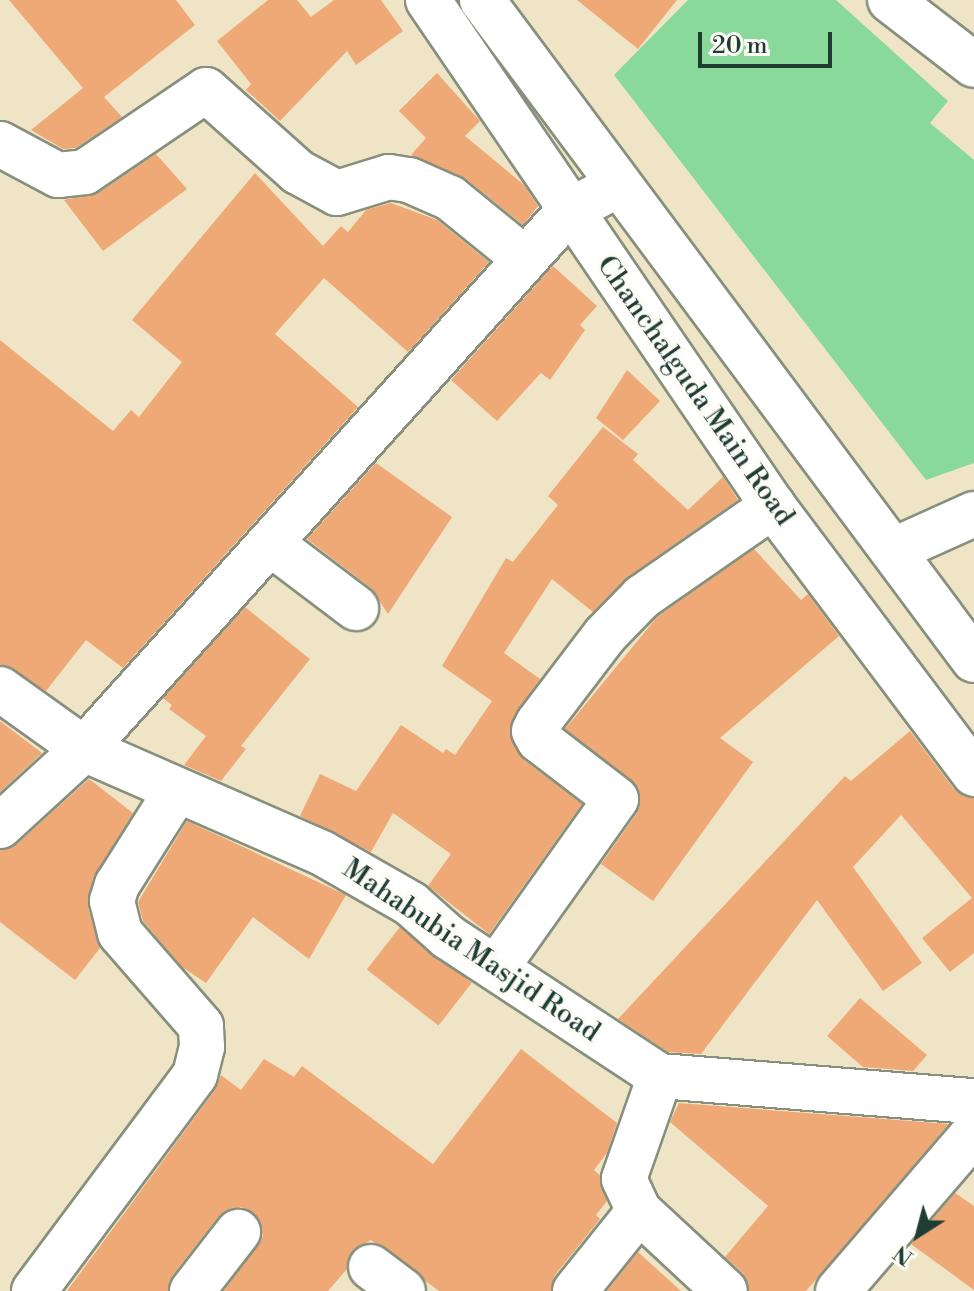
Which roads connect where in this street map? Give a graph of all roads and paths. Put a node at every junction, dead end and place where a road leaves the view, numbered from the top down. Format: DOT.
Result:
graph roads {
  1 [pos="428,0"];
  2 [pos="482,0"];
  3 [pos="890,0"];
  4 [pos="974,65"];
  5 [pos="0,144"];
  6 [pos="618,185"];
  7 [pos="569,211"];
  8 [pos="525,259"];
  9 [pos="773,506"];
  10 [pos="974,514"];
  11 [pos="270,543"];
  12 [pos="894,550"];
  13 [pos="356,608"];
  14 [pos="969,641"];
  15 [pos="0,689"];
  16 [pos="84,749"];
  17 [pos="974,774"];
  18 [pos="177,790"];
  19 [pos="0,826"];
  20 [pos="496,968"];
  21 [pos="660,1076"];
  22 [pos="974,1101"];
  23 [pos="974,1133"];
  24 [pos="639,1211"];
  25 [pos="238,1232"];
  26 [pos="34,1291"];
  27 [pos="192,1291"];
  28 [pos="575,1291"];
  29 [pos="725,1291"];
  30 [pos="838,1291"];
  1 -- 7 [label="street, Chanchalguda Main Road"];
  2 -- 6 [label="street, Chanchalguda Main Road"];
  3 -- 4 [label="street"];
  5 -- 8 [label="street"];
  6 -- 7 [label="street"];
  6 -- 12 [label="street, Chanchalguda Main Road"];
  7 -- 8 [label="street"];
  7 -- 9 [label="street, Chanchalguda Main Road"];
  8 -- 11 [label="street"];
  9 -- 17 [label="street, Chanchalguda Main Road"];
  9 -- 20 [label="street"];
  10 -- 12 [label="street"];
  11 -- 13 [label="street"];
  11 -- 16 [label="street"];
  12 -- 14 [label="street, Chanchalguda Main Road"];
  15 -- 16 [label="street, Mahabubia Masjid Road"];
  16 -- 18 [label="street, Mahabubia Masjid Road"];
  16 -- 19 [label="street"];
  18 -- 20 [label="street, Mahabubia Masjid Road"];
  18 -- 26 [label="street"];
  20 -- 21 [label="street, Mahabubia Masjid Road"];
  21 -- 22 [label="street, Mahabubia Masjid Road"];
  21 -- 24 [label="street"];
  23 -- 30 [label="street"];
  24 -- 28 [label="street"];
  24 -- 29 [label="street"];
  25 -- 27 [label="street"];
}
